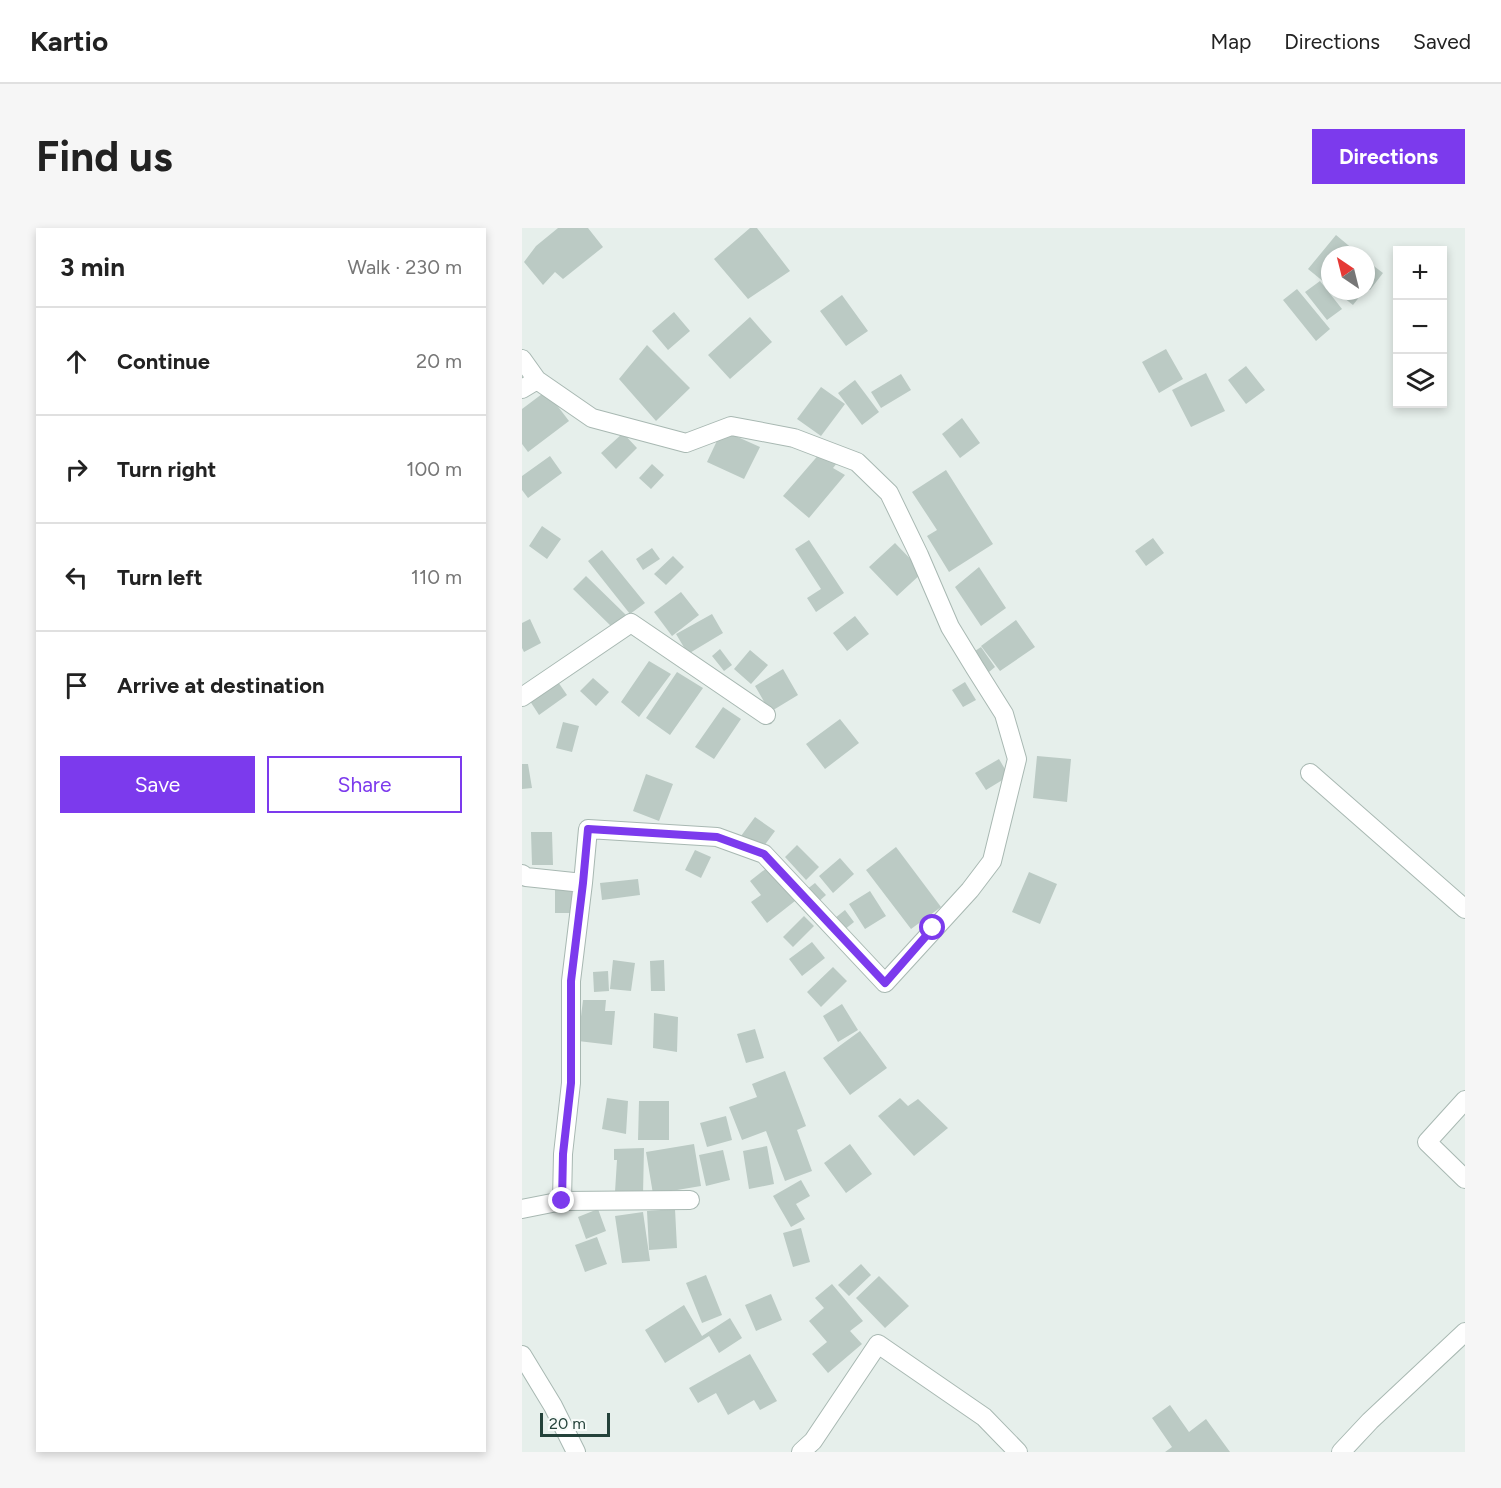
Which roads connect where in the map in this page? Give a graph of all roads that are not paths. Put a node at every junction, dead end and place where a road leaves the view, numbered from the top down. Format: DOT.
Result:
graph roads {
  1 [pos="522,359"];
  2 [pos="529,385"];
  3 [pos="522,697"];
  4 [pos="766,715"];
  5 [pos="1310,773"];
  6 [pos="522,874"];
  7 [pos="583,883"];
  8 [pos="1465,909"];
  9 [pos="1465,1100"];
  10 [pos="1465,1179"];
  11 [pos="690,1200"];
  12 [pos="562,1201"];
  13 [pos="522,1209"];
  14 [pos="1465,1332"];
  15 [pos="522,1356"];
  16 [pos="576,1452"];
  17 [pos="801,1452"];
  18 [pos="1018,1452"];
  19 [pos="1341,1452"];
  1 -- 2 [label="street"];
  2 -- 7 [label="street"];
  3 -- 4 [label="street"];
  5 -- 8 [label="street"];
  6 -- 7 [label="street"];
  7 -- 12 [label="street"];
  9 -- 10 [label="street"];
  11 -- 12 [label="street"];
  12 -- 13 [label="street"];
  14 -- 19 [label="street"];
  15 -- 16 [label="street"];
  17 -- 18 [label="street"];
}
